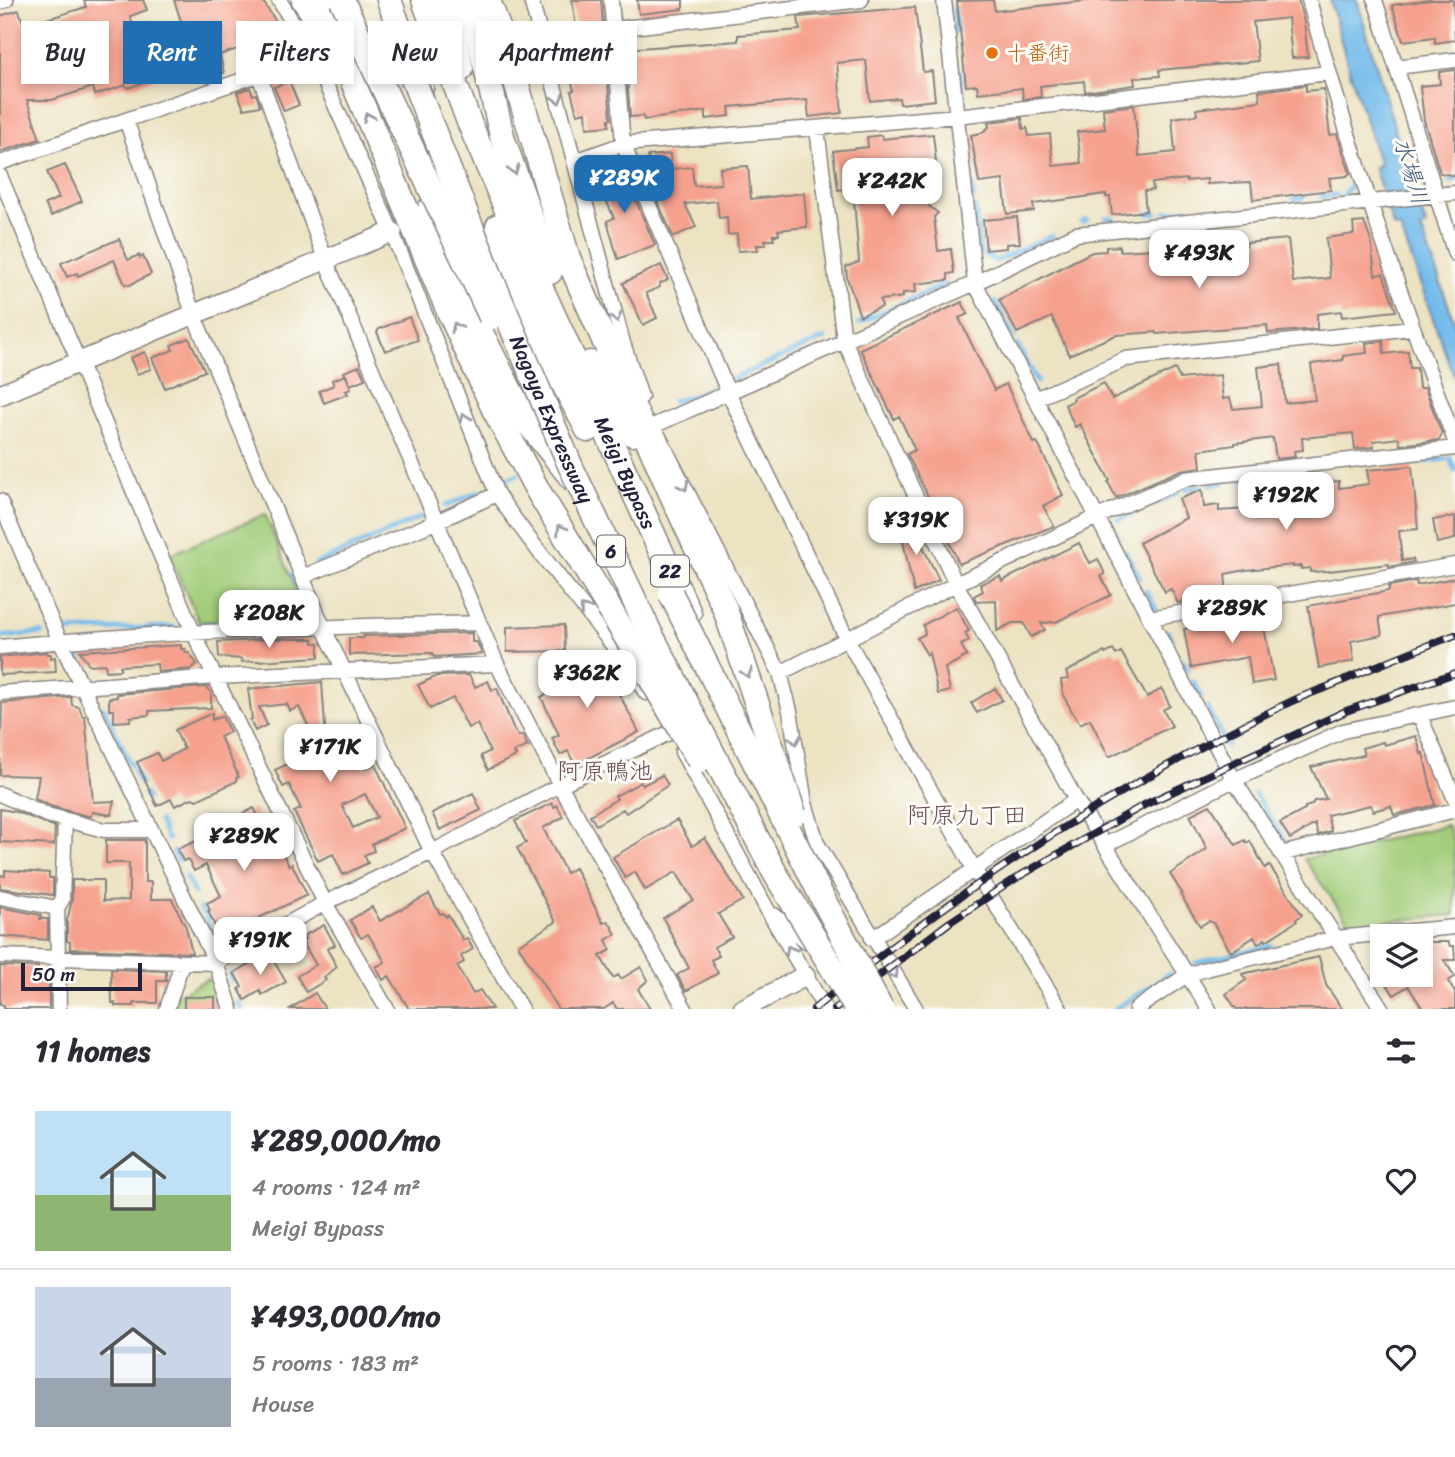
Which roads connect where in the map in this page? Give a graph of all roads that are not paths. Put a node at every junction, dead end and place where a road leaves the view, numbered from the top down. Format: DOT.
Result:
graph roads {
  1 [pos="6,0"];
  2 [pos="279,0"];
  3 [pos="304,0"];
  4 [pos="328,0"];
  5 [pos="342,0"];
  6 [pos="349,0"];
  7 [pos="380,0"];
  8 [pos="389,0"];
  9 [pos="424,0"];
  10 [pos="447,0"];
  11 [pos="531,0"];
  12 [pos="611,0"];
  13 [pos="861,0"];
  14 [pos="944,0"];
  15 [pos="1309,0"];
  16 [pos="1376,0"];
  17 [pos="0,2"];
  18 [pos="481,2"];
  19 [pos="292,21"];
  20 [pos="318,21"];
  21 [pos="333,21"];
  22 [pos="614,21"];
  23 [pos="637,26"];
  24 [pos="1455,60"];
  25 [pos="1396,67"];
  26 [pos="1329,74"];
  27 [pos="236,83"];
  28 [pos="262,84"];
  29 [pos="326,84"];
  30 [pos="354,84"];
  31 [pos="619,84"];
  32 [pos="957,116"];
  33 [pos="126,120"];
  34 [pos="469,122"];
  35 [pos="817,129"];
  36 [pos="623,144"];
  37 [pos="575,161"];
  38 [pos="0,163"];
  39 [pos="0,176"];
  40 [pos="1455,192"];
  41 [pos="1429,195"];
  42 [pos="1375,202"];
  43 [pos="392,232"];
  44 [pos="1455,254"];
  45 [pos="325,259"];
  46 [pos="975,283"];
  47 [pos="193,313"];
  48 [pos="1412,328"];
  49 [pos="844,340"];
  50 [pos="78,362"];
  51 [pos="729,394"];
  52 [pos="0,395"];
  53 [pos="1035,398"];
  54 [pos="547,410"];
  55 [pos="653,426"];
  56 [pos="1455,441"];
  57 [pos="1455,448"];
  58 [pos="671,493"];
  59 [pos="497,494"];
  60 [pos="0,501"];
  61 [pos="594,506"];
  62 [pos="1097,517"];
  63 [pos="436,522"];
  64 [pos="1455,565"];
  65 [pos="302,577"];
  66 [pos="957,584"];
  67 [pos="1150,618"];
  68 [pos="479,623"];
  69 [pos="323,627"];
  70 [pos="194,634"];
  71 [pos="847,639"];
  72 [pos="60,641"];
  73 [pos="0,647"];
  74 [pos="497,664"];
  75 [pos="344,671"];
  76 [pos="780,673"];
  77 [pos="215,677"];
  78 [pos="81,685"];
  79 [pos="0,693"];
  80 [pos="1455,707"];
  81 [pos="1420,716"];
  82 [pos="671,732"];
  83 [pos="1234,780"];
  84 [pos="560,785"];
  85 [pos="0,794"];
  86 [pos="1455,799"];
  87 [pos="1076,800"];
  88 [pos="1455,810"];
  89 [pos="65,820"];
  90 [pos="793,829"];
  91 [pos="151,830"];
  92 [pos="1105,845"];
  93 [pos="432,852"];
  94 [pos="1281,854"];
  95 [pos="832,869"];
  96 [pos="974,870"];
  97 [pos="775,873"];
  98 [pos="832,892"];
  99 [pos="0,897"];
  100 [pos="325,903"];
  101 [pos="57,908"];
  102 [pos="767,909"];
  103 [pos="1455,928"];
  104 [pos="847,935"];
  105 [pos="1335,938"];
  106 [pos="872,939"];
  107 [pos="805,941"];
  108 [pos="0,956"];
  109 [pos="58,958"];
  110 [pos="182,963"];
  111 [pos="216,963"];
  112 [pos="1187,975"];
  113 [pos="804,976"];
  114 [pos="59,1009"];
  115 [pos="167,1009"];
  116 [pos="231,1009"];
  117 [pos="387,1009"];
  118 [pos="521,1009"];
  119 [pos="685,1009"];
  120 [pos="743,1009"];
  121 [pos="825,1009"];
  122 [pos="849,1009"];
  123 [pos="857,1009"];
  124 [pos="881,1009"];
  125 [pos="891,1009"];
  126 [pos="916,1009"];
  127 [pos="1060,1009"];
  128 [pos="1136,1009"];
  129 [pos="1209,1009"];
  130 [pos="1382,1009"];
  1 -- 17 [label="street"];
  2 -- 19 [label="street"];
  3 -- 20 [label="highway"];
  4 -- 21 [label="highway"];
  5 -- 54 [label="highway, bridge"];
  6 -- 61 [label="highway, 22"];
  7 -- 54 [label="highway, Nagoya Expressway / 6, bridge"];
  8 -- 61 [label="highway, Meigi Bypass / 22"];
  9 -- 34 [label="highway, Meigi Bypass / 22"];
  9 -- 98 [label="highway, Nagoya Expressway / 6, bridge"];
  10 -- 34 [label="highway, 22"];
  11 -- 37 [label="street, one-way"];
  12 -- 22 [label="street"];
  13 -- 23 [label="street"];
  14 -- 32 [label="street"];
  15 -- 26 [label="street"];
  16 -- 25 [label="street"];
  18 -- 58 [label="highway"];
  18 -- 58 [label="highway, one-way"];
  24 -- 25 [label="street"];
  25 -- 41 [label="street"];
  26 -- 32 [label="street"];
  26 -- 42 [label="street"];
  27 -- 33 [label="street"];
  28 -- 45 [label="street"];
  29 -- 43 [label="street"];
  97 -- 30 [label="highway, one-way, bridge"];
  31 -- 36 [label="street"];
  32 -- 35 [label="street"];
  32 -- 46 [label="street"];
  33 -- 38 [label="street"];
  33 -- 47 [label="street"];
  34 -- 90 [label="highway, Meigi Bypass / 22"];
  35 -- 36 [label="street"];
  35 -- 49 [label="street"];
  36 -- 37 [label="street"];
  36 -- 51 [label="street"];
  37 -- 55 [label="street, one-way"];
  39 -- 50 [label="street"];
  40 -- 41 [label="street"];
  41 -- 42 [label="street"];
  41 -- 44 [label="street"];
  42 -- 46 [label="street"];
  42 -- 48 [label="street"];
  43 -- 45 [label="street"];
  59 -- 43 [label="street, one-way"];
  45 -- 47 [label="street"];
  45 -- 63 [label="street"];
  46 -- 49 [label="street"];
  46 -- 53 [label="street"];
  47 -- 50 [label="street"];
  47 -- 65 [label="street"];
  48 -- 53 [label="street"];
  48 -- 56 [label="street"];
  49 -- 51 [label="street"];
  49 -- 66 [label="street"];
  50 -- 52 [label="street"];
  50 -- 70 [label="street"];
  51 -- 55 [label="street"];
  51 -- 71 [label="street"];
  53 -- 62 [label="street"];
  54 -- 97 [label="highway, Nagoya Expressway / 6, bridge"];
  55 -- 76 [label="street, one-way"];
  57 -- 62 [label="street"];
  58 -- 98 [label="highway, one-way, bridge"];
  59 -- 63 [label="street"];
  82 -- 59 [label="street, one-way"];
  60 -- 72 [label="street"];
  61 -- 107 [label="highway, Meigi Bypass / 22"];
  62 -- 66 [label="street"];
  62 -- 67 [label="street"];
  63 -- 65 [label="street"];
  63 -- 68 [label="street"];
  64 -- 67 [label="street"];
  65 -- 69 [label="street"];
  66 -- 71 [label="street"];
  66 -- 87 [label="street"];
  67 -- 83 [label="street"];
  68 -- 69 [label="street"];
  68 -- 74 [label="street"];
  69 -- 70 [label="street"];
  69 -- 75 [label="street"];
  70 -- 72 [label="street"];
  70 -- 77 [label="street"];
  71 -- 76 [label="street"];
  71 -- 96 [label="street"];
  72 -- 73 [label="street"];
  72 -- 78 [label="street"];
  74 -- 75 [label="street"];
  74 -- 84 [label="street"];
  75 -- 77 [label="street"];
  75 -- 93 [label="street"];
  76 -- 95 [label="street, one-way"];
  77 -- 78 [label="street"];
  77 -- 100 [label="street"];
  78 -- 79 [label="street"];
  78 -- 91 [label="street"];
  80 -- 81 [label="street"];
  81 -- 83 [label="street"];
  81 -- 86 [label="street"];
  82 -- 84 [label="street"];
  82 -- 102 [label="street"];
  83 -- 92 [label="street"];
  83 -- 94 [label="street"];
  84 -- 93 [label="street"];
  84 -- 119 [label="street"];
  85 -- 89 [label="street"];
  87 -- 92 [label="street"];
  87 -- 96 [label="street"];
  88 -- 94 [label="street"];
  89 -- 91 [label="street"];
  89 -- 101 [label="street"];
  90 -- 95 [label="street"];
  90 -- 104 [label="highway, Meigi Bypass / 22"];
  91 -- 111 [label="street"];
  92 -- 112 [label="street"];
  93 -- 100 [label="street"];
  93 -- 118 [label="street"];
  94 -- 105 [label="street"];
  95 -- 98 [label="street"];
  96 -- 106 [label="street"];
  96 -- 127 [label="street"];
  97 -- 123 [label="highway, Nagoya Expressway / 6, bridge"];
  98 -- 104 [label="street"];
  98 -- 106 [label="street"];
  98 -- 124 [label="highway, Nagoya Expressway / 6, bridge"];
  99 -- 101 [label="street"];
  100 -- 111 [label="street"];
  100 -- 117 [label="street"];
  101 -- 109 [label="street"];
  102 -- 107 [label="street"];
  113 -- 102 [label="street, one-way"];
  103 -- 105 [label="street"];
  104 -- 125 [label="highway, Meigi Bypass / 22"];
  105 -- 112 [label="street"];
  105 -- 130 [label="street"];
  106 -- 126 [label="street, one-way"];
  107 -- 122 [label="highway, Meigi Bypass / 22"];
  108 -- 109 [label="street"];
  109 -- 110 [label="street"];
  109 -- 114 [label="street"];
  110 -- 111 [label="street"];
  110 -- 115 [label="street"];
  111 -- 116 [label="street"];
  112 -- 128 [label="street"];
  112 -- 129 [label="street"];
  113 -- 120 [label="street"];
  113 -- 121 [label="street"];
}
